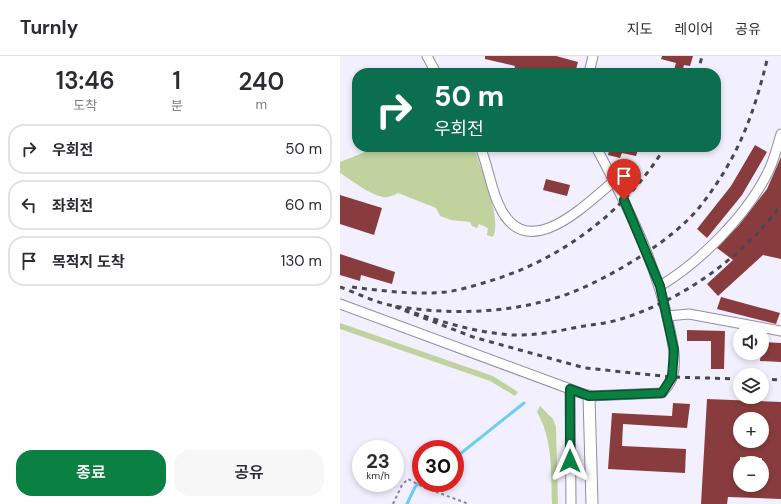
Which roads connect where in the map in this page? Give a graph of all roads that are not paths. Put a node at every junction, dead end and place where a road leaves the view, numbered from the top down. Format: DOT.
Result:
graph roads {
  1 [pos="427,56"];
  2 [pos="593,56"];
  3 [pos="433,68"];
  4 [pos="589,68"];
  5 [pos="781,134"];
  6 [pos="482,152"];
  7 [pos="599,152"];
  8 [pos="614,181"];
  9 [pos="660,286"];
  10 [pos="340,304"];
  11 [pos="667,316"];
  12 [pos="781,331"];
  13 [pos="570,389"];
  14 [pos="589,396"];
  15 [pos="571,504"];
  16 [pos="592,504"];
  1 -- 3 [label="street"];
  2 -- 4 [label="street"];
  5 -- 9 [label="street"];
  6 -- 8 [label="street"];
  7 -- 8 [label="street"];
  8 -- 9 [label="street"];
  9 -- 11 [label="street"];
  10 -- 13 [label="street"];
  11 -- 12 [label="street"];
  11 -- 14 [label="street"];
  13 -- 14 [label="street"];
  13 -- 15 [label="street"];
  14 -- 16 [label="street"];
}
